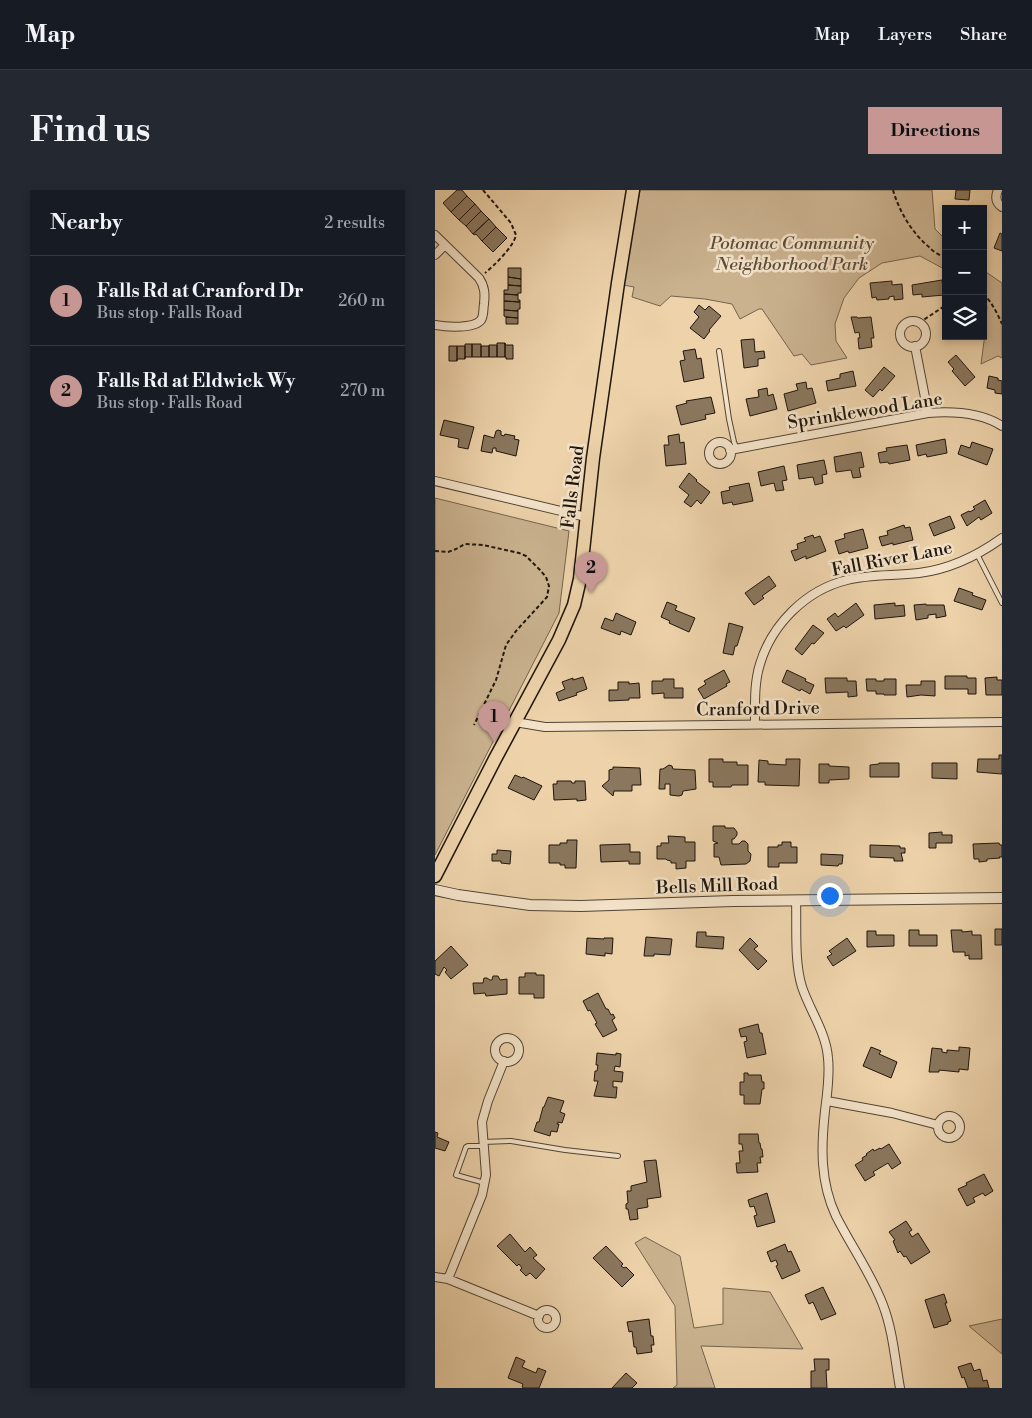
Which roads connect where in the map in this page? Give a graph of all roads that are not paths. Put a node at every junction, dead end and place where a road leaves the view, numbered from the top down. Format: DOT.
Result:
graph roads {
  1 [pos="633,190"];
  2 [pos="998,190"];
  3 [pos="1002,208"];
  4 [pos="435,235"];
  5 [pos="445,245"];
  6 [pos="435,255"];
  7 [pos="435,326"];
  8 [pos="915,346"];
  9 [pos="719,351"];
  10 [pos="927,412"];
  11 [pos="1002,426"];
  12 [pos="733,450"];
  13 [pos="435,481"];
  14 [pos="586,517"];
  15 [pos="1002,538"];
  16 [pos="977,554"];
  17 [pos="1002,603"];
  18 [pos="515,722"];
  19 [pos="1002,722"];
  20 [pos="755,724"];
  21 [pos="435,876"];
  22 [pos="435,890"];
  23 [pos="1002,898"];
  24 [pos="796,900"];
  25 [pos="504,1061"];
  26 [pos="827,1101"];
  27 [pos="938,1125"];
  28 [pos="484,1144"];
  29 [pos="618,1156"];
  30 [pos="485,1183"];
  31 [pos="435,1276"];
  32 [pos="448,1278"];
  33 [pos="539,1316"];
  34 [pos="900,1388"];
  1 -- 14 [label="main road, Falls Road"];
  2 -- 3 [label="street"];
  4 -- 5 [label="street"];
  5 -- 6 [label="street"];
  5 -- 7 [label="street"];
  8 -- 8 [label="street"];
  8 -- 10 [label="street"];
  9 -- 12 [label="lane"];
  10 -- 11 [label="street, Sprinklewood Lane"];
  10 -- 12 [label="street, Sprinklewood Lane"];
  13 -- 14 [label="street"];
  14 -- 18 [label="main road, Falls Road"];
  15 -- 16 [label="street, Fall River Lane"];
  16 -- 17 [label="lane"];
  16 -- 20 [label="street, Fall River Lane"];
  18 -- 20 [label="street, Cranford Drive"];
  18 -- 21 [label="main road, Falls Road"];
  19 -- 20 [label="street, Cranford Drive"];
  22 -- 24 [label="street, Bells Mill Road"];
  23 -- 24 [label="street, Bells Mill Road"];
  24 -- 26 [label="street"];
  25 -- 28 [label="street"];
  26 -- 27 [label="street"];
  26 -- 34 [label="street"];
  28 -- 29 [label="lane"];
  28 -- 30 [label="street"];
  28 -- 30 [label="lane"];
  30 -- 32 [label="street"];
  31 -- 32 [label="street"];
  32 -- 33 [label="street"];
}
